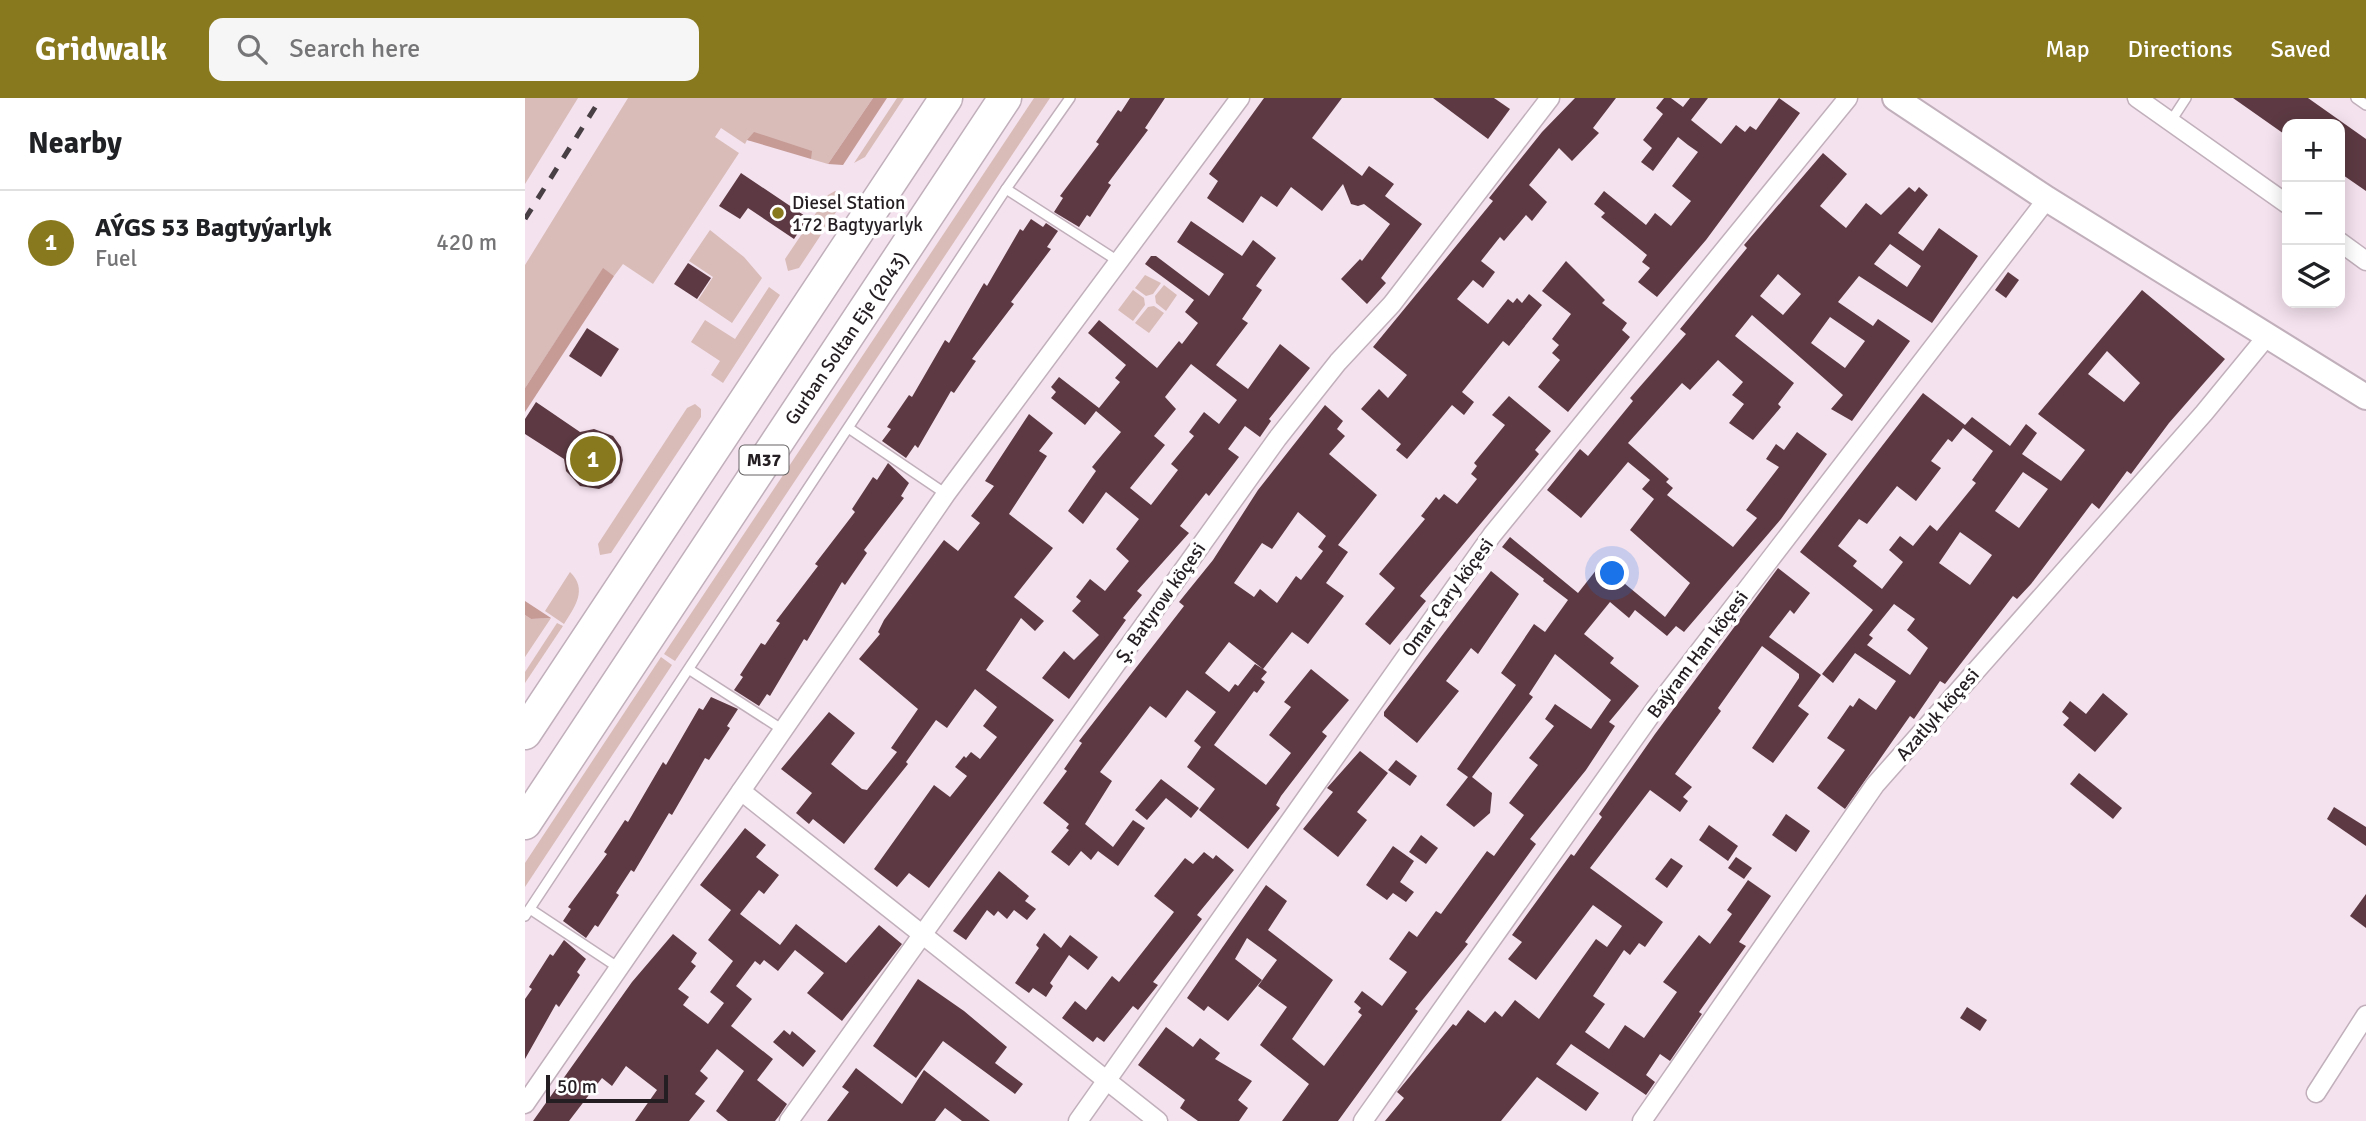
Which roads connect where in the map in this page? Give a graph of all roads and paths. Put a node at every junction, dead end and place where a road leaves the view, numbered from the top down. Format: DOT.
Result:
graph roads {
  1 [pos="922,98"];
  2 [pos="936,98"];
  3 [pos="946,98"];
  4 [pos="1005,98"];
  5 [pos="1070,98"];
  6 [pos="1240,98"];
  7 [pos="1550,98"];
  8 [pos="1849,98"];
  9 [pos="1895,98"];
  10 [pos="2137,98"];
  11 [pos="2186,98"];
  12 [pos="2356,98"];
  13 [pos="2366,105"];
  14 [pos="2171,121"];
  15 [pos="867,180"];
  16 [pos="1006,189"];
  17 [pos="2047,199"];
  18 [pos="2282,200"];
  19 [pos="2344,245"];
  20 [pos="1118,261"];
  21 [pos="2366,261"];
  22 [pos="2268,335"];
  23 [pos="751,391"];
  24 [pos="2366,397"];
  25 [pos="850,429"];
  26 [pos="946,494"];
  27 [pos="689,670"];
  28 [pos="783,730"];
  29 [pos="525,733"];
  30 [pos="741,791"];
  31 [pos="525,823"];
  32 [pos="527,913"];
  33 [pos="921,934"];
  34 [pos="621,969"];
  35 [pos="2366,1015"];
  36 [pos="1108,1079"];
  37 [pos="2316,1093"];
  38 [pos="525,1104"];
  39 [pos="789,1121"];
  40 [pos="1078,1121"];
  41 [pos="1158,1121"];
  42 [pos="1363,1121"];
  43 [pos="1642,1121"];
  1 -- 15 [label="highway"];
  2 -- 15 [label="highway"];
  3 -- 23 [label="highway, M37"];
  4 -- 31 [label="highway, Gurban Soltan Eje (2043) / M37"];
  5 -- 16 [label="lane"];
  6 -- 20 [label="street"];
  7 -- 33 [label="street, Ş. Batyrow köçesi"];
  8 -- 36 [label="street, Omar Çary köçesi"];
  9 -- 17 [label="street"];
  10 -- 14 [label="street"];
  11 -- 14 [label="lane"];
  12 -- 13 [label="lane"];
  14 -- 18 [label="street"];
  15 -- 23 [label="highway"];
  16 -- 20 [label="lane"];
  16 -- 25 [label="lane"];
  17 -- 22 [label="street"];
  17 -- 42 [label="street, Baýram Han köçesi"];
  19 -- 21 [label="street"];
  20 -- 26 [label="street"];
  22 -- 24 [label="street"];
  22 -- 43 [label="street, Azatlyk köçesi"];
  23 -- 29 [label="highway, M37"];
  25 -- 26 [label="lane"];
  25 -- 27 [label="lane"];
  26 -- 28 [label="street"];
  27 -- 28 [label="lane"];
  27 -- 32 [label="lane"];
  28 -- 30 [label="street"];
  30 -- 33 [label="street"];
  30 -- 34 [label="street"];
  32 -- 34 [label="lane"];
  33 -- 36 [label="street"];
  33 -- 39 [label="street, Ş. Batyrow köçesi"];
  34 -- 38 [label="street"];
  35 -- 37 [label="street"];
  36 -- 40 [label="street, Omar Çary köçesi"];
  36 -- 41 [label="street"];
}
